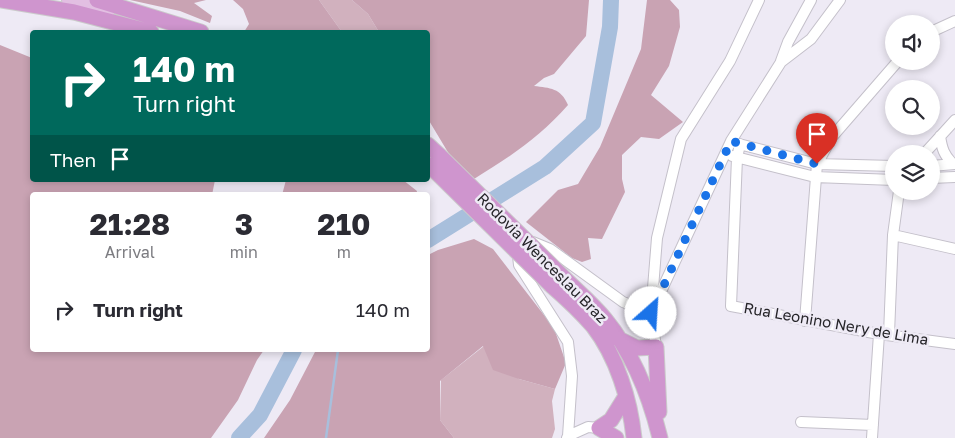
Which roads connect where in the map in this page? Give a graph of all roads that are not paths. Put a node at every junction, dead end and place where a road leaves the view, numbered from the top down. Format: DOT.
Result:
graph roads {
  1 [pos="2,0"];
  2 [pos="26,0"];
  3 [pos="97,0"];
  4 [pos="759,0"];
  5 [pos="811,0"];
  6 [pos="840,0"];
  7 [pos="71,6"];
  8 [pos="955,21"];
  9 [pos="184,28"];
  10 [pos="940,28"];
  11 [pos="145,30"];
  12 [pos="192,30"];
  13 [pos="781,62"];
  14 [pos="890,70"];
  15 [pos="955,120"];
  16 [pos="940,136"];
  17 [pos="735,143"];
  18 [pos="932,145"];
  19 [pos="724,154"];
  20 [pos="736,158"];
  21 [pos="432,161"];
  22 [pos="817,164"];
  23 [pos="954,164"];
  24 [pos="940,165"];
  25 [pos="885,166"];
  26 [pos="955,176"];
  27 [pos="815,177"];
  28 [pos="940,177"];
  29 [pos="885,180"];
  30 [pos="898,200"];
  31 [pos="893,235"];
  32 [pos="955,249"];
  33 [pos="556,280"];
  34 [pos="651,313"];
  35 [pos="805,321"];
  36 [pos="884,334"];
  37 [pos="618,338"];
  38 [pos="955,344"];
  39 [pos="656,347"];
  40 [pos="626,396"];
  41 [pos="801,422"];
  42 [pos="873,425"];
  43 [pos="600,428"];
  44 [pos="568,437"];
  45 [pos="616,438"];
  46 [pos="634,438"];
  47 [pos="660,438"];
  48 [pos="872,438"];
  1 -- 7 [label="highway"];
  2 -- 7 [label="main road"];
  3 -- 9 [label="highway"];
  4 -- 34 [label="street"];
  5 -- 13 [label="street"];
  6 -- 13 [label="street"];
  7 -- 9 [label="main road"];
  7 -- 11 [label="highway"];
  8 -- 10 [label="street"];
  9 -- 12 [label="highway"];
  13 -- 17 [label="street"];
  14 -- 22 [label="street"];
  15 -- 16 [label="street"];
  16 -- 18 [label="street"];
  16 -- 23 [label="street"];
  17 -- 19 [label="street"];
  17 -- 20 [label="street, Rua Leonino Nery de Lima"];
  17 -- 22 [label="street"];
  19 -- 20 [label="street"];
  19 -- 34 [label="street"];
  20 -- 27 [label="street"];
  20 -- 35 [label="street, Rua Leonino Nery de Lima"];
  21 -- 33 [label="highway, Rodovia Wenceslau Braz, bridge"];
  22 -- 25 [label="street"];
  22 -- 27 [label="street"];
  23 -- 24 [label="street"];
  26 -- 28 [label="street"];
  27 -- 29 [label="street"];
  27 -- 35 [label="street"];
  30 -- 31 [label="street"];
  31 -- 32 [label="street"];
  31 -- 36 [label="street"];
  33 -- 37 [label="highway, Rodovia Wenceslau Braz"];
  33 -- 40 [label="highway, Rodovia Wenceslau Braz"];
  34 -- 39 [label="street"];
  34 -- 44 [label="street"];
  35 -- 36 [label="street, Rua Leonino Nery de Lima"];
  36 -- 38 [label="street, Rua Leonino Nery de Lima"];
  36 -- 42 [label="street"];
  37 -- 39 [label="highway"];
  37 -- 47 [label="highway, Rodovia Wenceslau Braz"];
  39 -- 47 [label="highway"];
  40 -- 43 [label="highway"];
  40 -- 46 [label="highway, Rodovia Wenceslau Braz"];
  41 -- 42 [label="street"];
  42 -- 48 [label="street"];
  43 -- 44 [label="street"];
  43 -- 45 [label="highway"];
}
